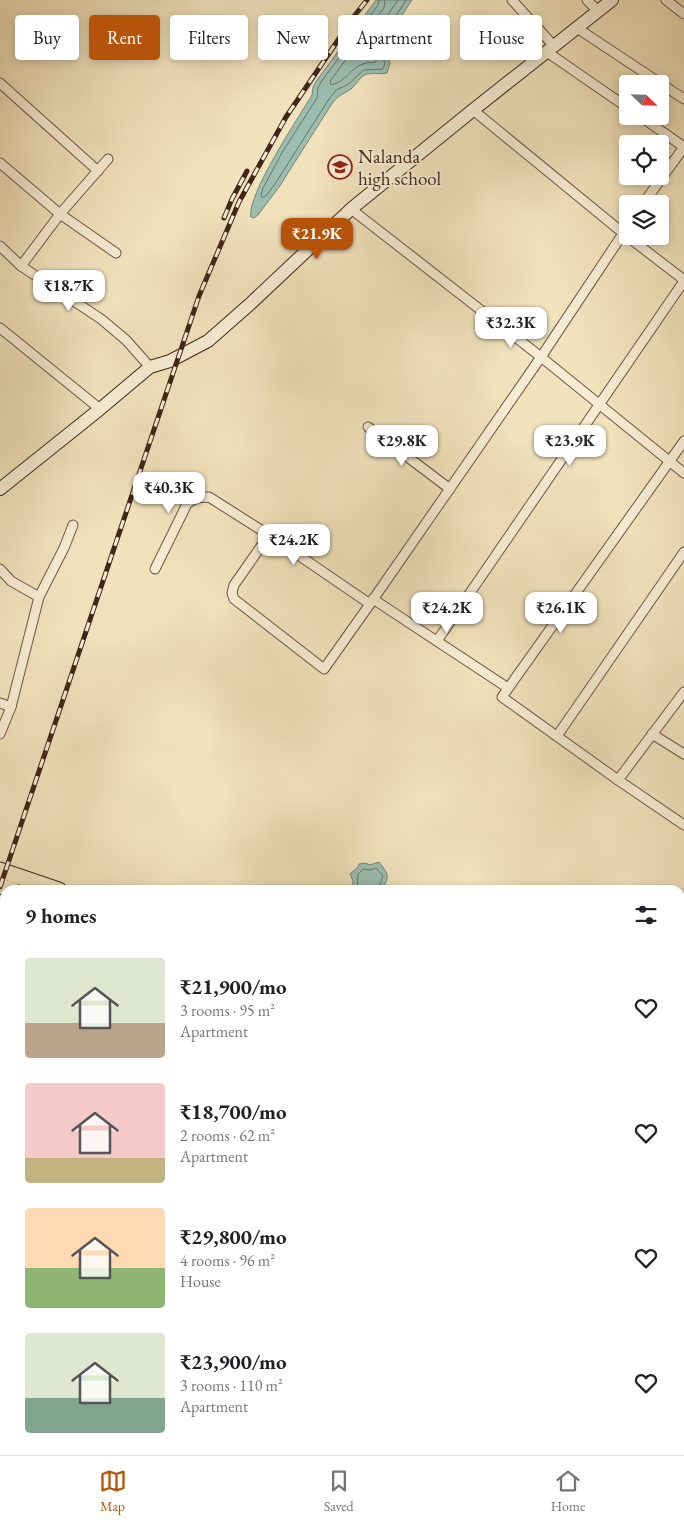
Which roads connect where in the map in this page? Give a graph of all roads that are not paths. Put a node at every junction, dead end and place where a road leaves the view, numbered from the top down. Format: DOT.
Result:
graph roads {
  1 [pos="512,0"];
  2 [pos="586,0"];
  3 [pos="612,0"];
  4 [pos="666,0"];
  5 [pos="598,11"];
  6 [pos="684,14"];
  7 [pos="577,28"];
  8 [pos="550,49"];
  9 [pos="0,83"];
  10 [pos="684,99"];
  11 [pos="619,101"];
  12 [pos="473,110"];
  13 [pos="653,125"];
  14 [pos="684,147"];
  15 [pos="108,159"];
  16 [pos="0,163"];
  17 [pos="98,171"];
  18 [pos="649,195"];
  19 [pos="351,209"];
  20 [pos="60,214"];
  21 [pos="619,224"];
  22 [pos="619,238"];
  23 [pos="644,245"];
  24 [pos="0,246"];
  25 [pos="116,253"];
  26 [pos="21,266"];
  27 [pos="684,280"];
  28 [pos="0,328"];
  29 [pos="540,357"];
  30 [pos="150,367"];
  31 [pos="598,404"];
  32 [pos="100,409"];
  33 [pos="368,427"];
  34 [pos="684,440"];
  35 [pos="669,461"];
  36 [pos="684,473"];
  37 [pos="0,489"];
  38 [pos="450,489"];
  39 [pos="73,526"];
  40 [pos="269,535"];
  41 [pos="684,552"];
  42 [pos="0,569"];
  43 [pos="155,569"];
  44 [pos="39,598"];
  45 [pos="372,601"];
  46 [pos="437,641"];
  47 [pos="508,688"];
  48 [pos="684,692"];
  49 [pos="0,703"];
  50 [pos="11,707"];
  51 [pos="0,734"];
  52 [pos="652,734"];
  53 [pos="557,736"];
  54 [pos="684,754"];
  55 [pos="618,780"];
  56 [pos="684,825"];
  57 [pos="0,870"];
  58 [pos="44,885"];
  1 -- 8 [label="street"];
  2 -- 5 [label="street"];
  3 -- 5 [label="street"];
  4 -- 6 [label="street"];
  5 -- 7 [label="street"];
  7 -- 8 [label="street"];
  7 -- 10 [label="street"];
  8 -- 11 [label="street"];
  8 -- 12 [label="street"];
  9 -- 17 [label="street"];
  12 -- 19 [label="street"];
  12 -- 21 [label="street"];
  13 -- 14 [label="street"];
  14 -- 18 [label="street"];
  15 -- 17 [label="street"];
  16 -- 20 [label="street"];
  17 -- 20 [label="street"];
  19 -- 29 [label="street"];
  19 -- 30 [label="street"];
  20 -- 25 [label="street"];
  20 -- 26 [label="street"];
  22 -- 29 [label="street"];
  23 -- 27 [label="street"];
  24 -- 26 [label="street"];
  26 -- 30 [label="street"];
  27 -- 31 [label="street"];
  28 -- 32 [label="street"];
  29 -- 31 [label="street"];
  29 -- 38 [label="street"];
  30 -- 32 [label="street"];
  31 -- 35 [label="street"];
  31 -- 46 [label="street"];
  32 -- 37 [label="street"];
  33 -- 38 [label="street"];
  34 -- 35 [label="street"];
  35 -- 36 [label="street"];
  35 -- 47 [label="street"];
  38 -- 45 [label="street"];
  39 -- 44 [label="street"];
  40 -- 43 [label="street"];
  40 -- 45 [label="street"];
  40 -- 45 [label="street"];
  41 -- 53 [label="street"];
  42 -- 44 [label="street"];
  44 -- 50 [label="street"];
  45 -- 46 [label="street"];
  46 -- 47 [label="street"];
  47 -- 53 [label="street"];
  48 -- 52 [label="street"];
  49 -- 50 [label="street"];
  50 -- 51 [label="street"];
  52 -- 54 [label="street"];
  52 -- 55 [label="street"];
  53 -- 55 [label="street"];
  55 -- 56 [label="street"];
  57 -- 58 [label="highway"];
}
